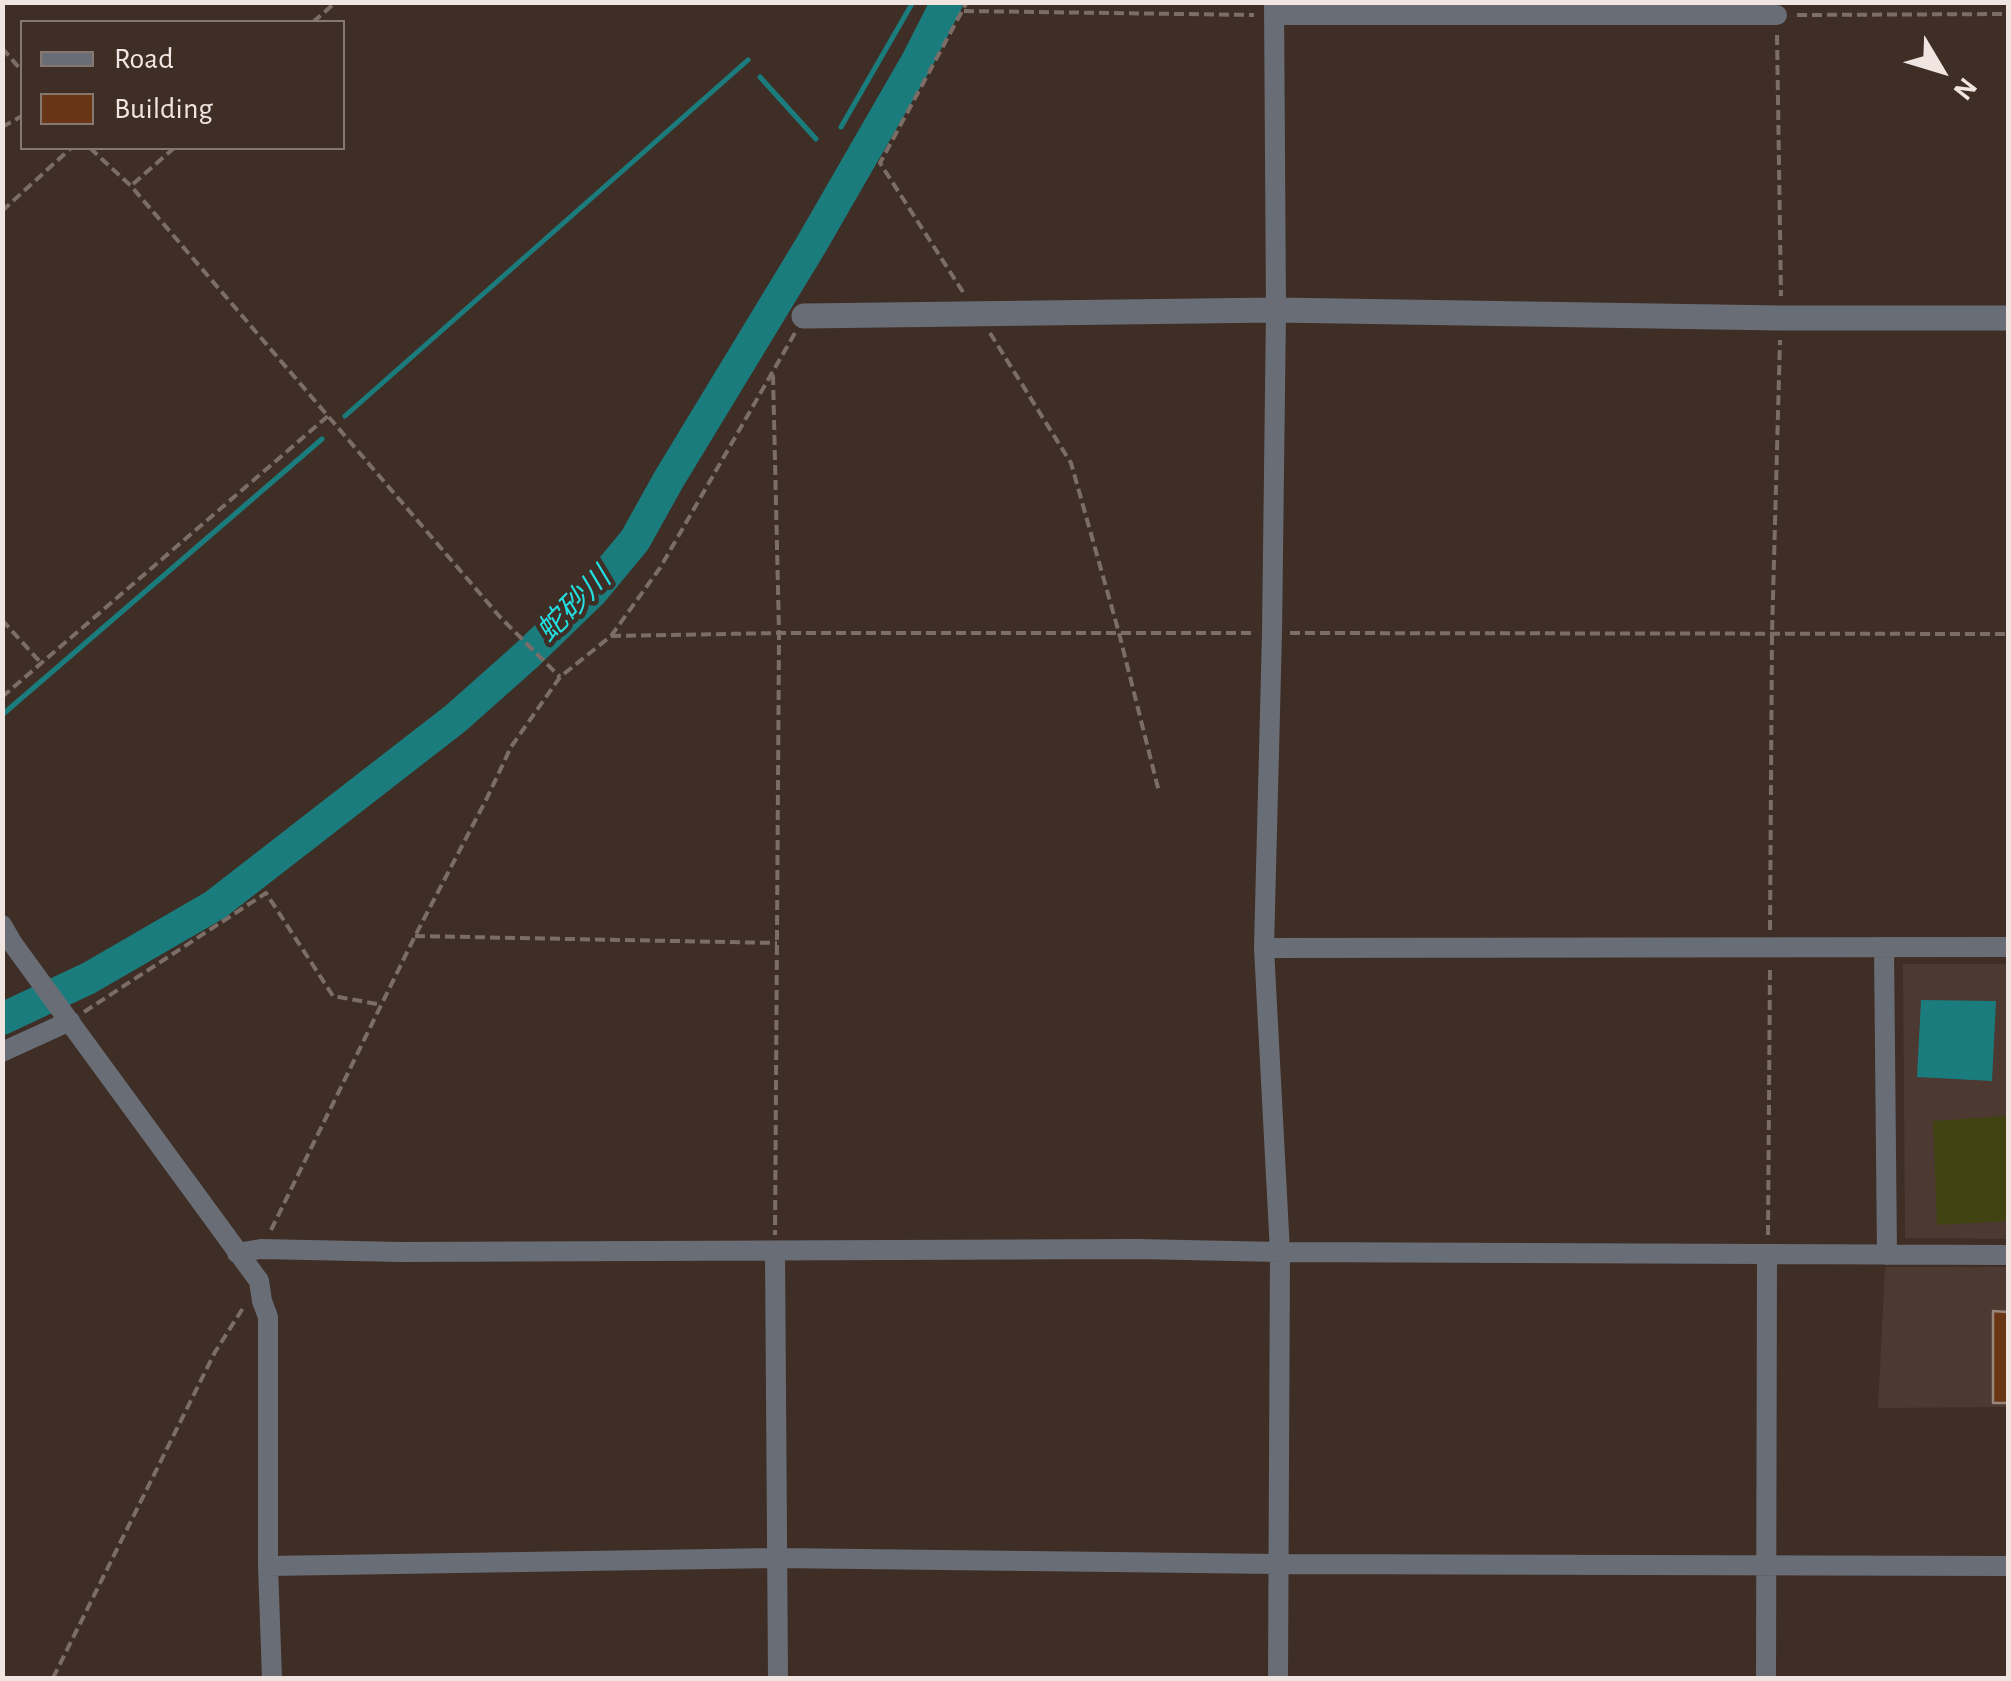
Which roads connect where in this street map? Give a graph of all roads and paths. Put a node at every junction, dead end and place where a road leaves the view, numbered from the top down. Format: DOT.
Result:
graph roads {
  1 [pos="336,2"];
  2 [pos="967,2"];
  3 [pos="1274,9"];
  4 [pos="962,11"];
  5 [pos="2008,14"];
  6 [pos="1777,15"];
  7 [pos="315,20"];
  8 [pos="2,48"];
  9 [pos="20,69"];
  10 [pos="69,150"];
  11 [pos="92,150"];
  12 [pos="172,150"];
  13 [pos="132,186"];
  14 [pos="2,211"];
  15 [pos="1276,310"];
  16 [pos="977,314"];
  17 [pos="804,316"];
  18 [pos="1781,318"];
  19 [pos="2008,318"];
  20 [pos="773,375"];
  21 [pos="328,416"];
  22 [pos="2,620"];
  23 [pos="779,633"];
  24 [pos="1119,633"];
  25 [pos="1272,634"];
  26 [pos="1772,634"];
  27 [pos="2008,634"];
  28 [pos="610,636"];
  29 [pos="42,664"];
  30 [pos="560,678"];
  31 [pos="2,697"];
  32 [pos="1159,792"];
  33 [pos="2,925"];
  34 [pos="415,936"];
  35 [pos="777,943"];
  36 [pos="1884,947"];
  37 [pos="2008,947"];
  38 [pos="1264,948"];
  39 [pos="376,1004"];
  40 [pos="74,1027"];
  41 [pos="2,1052"];
  42 [pos="261,1250"];
  43 [pos="775,1251"];
  44 [pos="1280,1252"];
  45 [pos="237,1253"];
  46 [pos="1768,1255"];
  47 [pos="1887,1255"];
  48 [pos="2008,1255"];
  49 [pos="260,1281"];
  50 [pos="776,1558"];
  51 [pos="1278,1564"];
  52 [pos="1765,1565"];
  53 [pos="268,1566"];
  54 [pos="2008,1566"];
  55 [pos="52,1678"];
  56 [pos="272,1678"];
  57 [pos="778,1678"];
  58 [pos="1278,1678"];
  59 [pos="1766,1678"];
  1 -- 7 [label="path"];
  2 -- 4 [label="path"];
  3 -- 4 [label="path"];
  3 -- 6 [label="street"];
  3 -- 15 [label="street"];
  4 -- 16 [label="path"];
  5 -- 6 [label="path"];
  6 -- 18 [label="path"];
  8 -- 9 [label="path"];
  10 -- 14 [label="path"];
  11 -- 13 [label="path"];
  12 -- 13 [label="path"];
  13 -- 21 [label="path"];
  15 -- 16 [label="street"];
  15 -- 18 [label="street"];
  15 -- 25 [label="street"];
  16 -- 17 [label="street"];
  16 -- 24 [label="path"];
  17 -- 20 [label="path"];
  18 -- 19 [label="street"];
  18 -- 26 [label="path"];
  20 -- 23 [label="path"];
  20 -- 28 [label="path"];
  21 -- 29 [label="path"];
  21 -- 30 [label="path"];
  22 -- 29 [label="path"];
  23 -- 24 [label="path"];
  23 -- 28 [label="path"];
  23 -- 35 [label="path"];
  24 -- 25 [label="path"];
  24 -- 32 [label="path"];
  25 -- 26 [label="path"];
  25 -- 38 [label="street"];
  26 -- 27 [label="path"];
  28 -- 30 [label="path"];
  29 -- 31 [label="path"];
  30 -- 34 [label="path"];
  33 -- 40 [label="street"];
  34 -- 35 [label="path"];
  34 -- 42 [label="path"];
  35 -- 43 [label="path"];
  36 -- 37 [label="street"];
  36 -- 38 [label="street"];
  36 -- 47 [label="street"];
  38 -- 44 [label="street"];
  39 -- 40 [label="path"];
  40 -- 41 [label="street"];
  40 -- 45 [label="street"];
  42 -- 43 [label="street"];
  42 -- 45 [label="street"];
  43 -- 44 [label="street"];
  43 -- 50 [label="street"];
  44 -- 46 [label="street"];
  44 -- 51 [label="street"];
  45 -- 49 [label="street"];
  46 -- 47 [label="street"];
  46 -- 52 [label="street"];
  47 -- 48 [label="street"];
  49 -- 53 [label="street"];
  49 -- 55 [label="path"];
  50 -- 51 [label="street"];
  50 -- 53 [label="street"];
  50 -- 57 [label="street"];
  51 -- 52 [label="street"];
  51 -- 58 [label="street"];
  52 -- 54 [label="street"];
  52 -- 59 [label="street"];
  53 -- 56 [label="street"];
}
